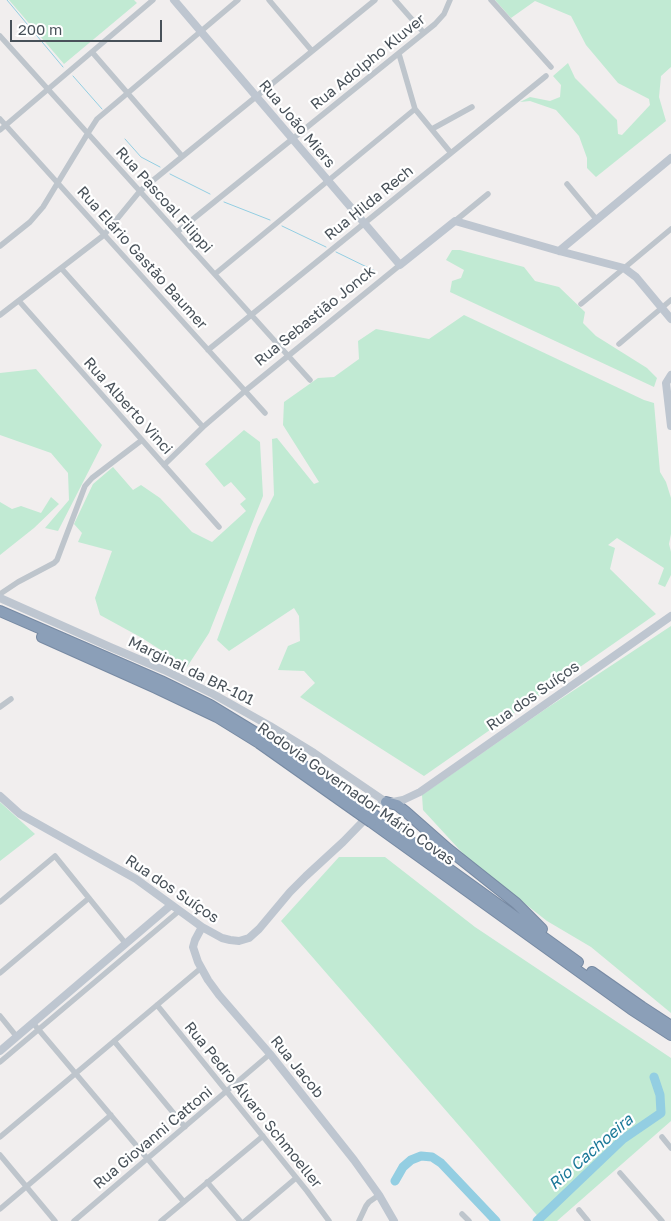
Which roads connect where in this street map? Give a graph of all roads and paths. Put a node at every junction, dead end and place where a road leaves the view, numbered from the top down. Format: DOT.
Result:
graph roads {
  1 [pos="153,0"];
  2 [pos="174,0"];
  3 [pos="238,0"];
  4 [pos="269,0"];
  5 [pos="375,0"];
  6 [pos="395,0"];
  7 [pos="450,0"];
  8 [pos="491,0"];
  9 [pos="201,32"];
  10 [pos="424,33"];
  11 [pos="0,36"];
  12 [pos="312,51"];
  13 [pos="92,52"];
  14 [pos="399,54"];
  15 [pos="551,67"];
  16 [pos="546,76"];
  17 [pos="48,89"];
  18 [pos="128,93"];
  19 [pos="256,97"];
  20 [pos="472,107"];
  21 [pos="415,109"];
  22 [pos="0,120"];
  23 [pos="3,128"];
  24 [pos="432,129"];
  25 [pos="88,133"];
  26 [pos="292,139"];
  27 [pos="451,153"];
  28 [pos="182,156"];
  29 [pos="671,158"];
  30 [pos="328,181"];
  31 [pos="58,183"];
  32 [pos="567,184"];
  33 [pos="140,191"];
  34 [pos="488,194"];
  35 [pos="596,220"];
  36 [pos="455,221"];
  37 [pos="364,224"];
  38 [pos="671,229"];
  39 [pos="176,232"];
  40 [pos="104,235"];
  41 [pos="0,246"];
  42 [pos="559,251"];
  43 [pos="400,265"];
  44 [pos="61,268"];
  45 [pos="624,268"];
  46 [pos="215,274"];
  47 [pos="671,300"];
  48 [pos="19,301"];
  49 [pos="581,304"];
  50 [pos="662,308"];
  51 [pos="0,315"];
  52 [pos="252,315"];
  53 [pos="671,319"];
  54 [pos="619,344"];
  55 [pos="208,350"];
  56 [pos="289,356"];
  57 [pos="671,375"];
  58 [pos="310,380"];
  59 [pos="245,391"];
  60 [pos="265,413"];
  61 [pos="671,426"];
  62 [pos="203,427"];
  63 [pos="142,440"];
  64 [pos="164,465"];
  65 [pos="219,527"];
  66 [pos="0,596"];
  67 [pos="0,611"];
  68 [pos="671,616"];
  69 [pos="0,619"];
  70 [pos="11,699"];
  71 [pos="0,707"];
  72 [pos="0,796"];
  73 [pos="410,798"];
  74 [pos="386,802"];
  75 [pos="364,812"];
  76 [pos="406,812"];
  77 [pos="374,820"];
  78 [pos="89,898"];
  79 [pos="0,902"];
  80 [pos="171,906"];
  81 [pos="178,911"];
  82 [pos="202,927"];
  83 [pos="126,944"];
  84 [pos="562,950"];
  85 [pos="200,968"];
  86 [pos="0,973"];
  87 [pos="157,1004"];
  88 [pos="0,1016"];
  89 [pos="33,1023"];
  90 [pos="671,1026"];
  91 [pos="38,1030"];
  92 [pos="671,1034"];
  93 [pos="17,1037"];
  94 [pos="114,1041"];
  95 [pos="0,1051"];
  96 [pos="270,1054"];
  97 [pos="0,1062"];
  98 [pos="76,1073"];
  99 [pos="227,1091"];
  100 [pos="111,1115"];
  101 [pos="185,1127"];
  102 [pos="262,1136"];
  103 [pos="0,1137"];
  104 [pos="662,1137"];
  105 [pos="671,1148"];
  106 [pos="0,1155"];
  107 [pos="147,1159"];
  108 [pos="620,1173"];
  109 [pos="296,1178"];
  110 [pos="208,1182"];
  111 [pos="26,1187"];
  112 [pos="379,1196"];
  113 [pos="184,1202"];
  114 [pos="0,1209"];
  115 [pos="579,1210"];
  116 [pos="462,1214"];
  117 [pos="55,1221"];
  118 [pos="74,1221"];
  119 [pos="161,1221"];
  120 [pos="240,1221"];
  121 [pos="244,1221"];
  122 [pos="328,1221"];
  123 [pos="359,1221"];
  124 [pos="394,1221"];
  125 [pos="469,1221"];
  126 [pos="588,1221"];
  127 [pos="662,1221"];
  1 -- 13 [label="street"];
  2 -- 9 [label="street, Rua João Miers"];
  3 -- 9 [label="street"];
  4 -- 12 [label="street"];
  5 -- 12 [label="street"];
  6 -- 10 [label="street"];
  7 -- 10 [label="street, Rua Adolpho Kluver"];
  8 -- 15 [label="street"];
  9 -- 18 [label="street"];
  9 -- 19 [label="street, Rua João Miers"];
  10 -- 14 [label="street, Rua Adolpho Kluver"];
  11 -- 17 [label="street, Rua Pascoal Filippi"];
  12 -- 19 [label="street"];
  13 -- 17 [label="street"];
  13 -- 18 [label="street"];
  14 -- 21 [label="street"];
  14 -- 26 [label="street, Rua Adolpho Kluver"];
  16 -- 27 [label="street, Rua Hilda Rech"];
  17 -- 23 [label="street"];
  17 -- 25 [label="street, Rua Pascoal Filippi"];
  18 -- 25 [label="street"];
  18 -- 28 [label="street"];
  19 -- 26 [label="street, Rua João Miers"];
  19 -- 28 [label="street"];
  20 -- 24 [label="street"];
  21 -- 24 [label="street"];
  21 -- 30 [label="street"];
  22 -- 23 [label="street, Rua Elário Gastão Baumer"];
  23 -- 31 [label="street, Rua Elário Gastão Baumer"];
  24 -- 27 [label="street"];
  25 -- 31 [label="street"];
  25 -- 33 [label="street, Rua Pascoal Filippi"];
  26 -- 30 [label="street, Rua João Miers"];
  26 -- 39 [label="street, Rua Adolpho Kluver"];
  27 -- 37 [label="street, Rua Hilda Rech"];
  28 -- 33 [label="street"];
  29 -- 35 [label="street"];
  30 -- 37 [label="street, Rua João Miers"];
  30 -- 46 [label="street"];
  31 -- 40 [label="street, Rua Elário Gastão Baumer"];
  31 -- 41 [label="street"];
  32 -- 35 [label="street"];
  33 -- 39 [label="street, Rua Pascoal Filippi"];
  33 -- 40 [label="street"];
  34 -- 36 [label="street, Rua Sebastião Jonck"];
  35 -- 42 [label="street"];
  36 -- 42 [label="street"];
  36 -- 43 [label="street, Rua Sebastião Jonck"];
  37 -- 43 [label="street, Rua João Miers"];
  37 -- 52 [label="street, Rua Hilda Rech"];
  38 -- 45 [label="street"];
  39 -- 46 [label="street, Rua Pascoal Filippi"];
  40 -- 44 [label="street"];
  40 -- 55 [label="street, Rua Elário Gastão Baumer"];
  42 -- 45 [label="street"];
  43 -- 56 [label="street, Rua Sebastião Jonck"];
  44 -- 48 [label="street"];
  44 -- 62 [label="street"];
  45 -- 49 [label="street"];
  45 -- 50 [label="street"];
  46 -- 52 [label="street, Rua Pascoal Filippi"];
  47 -- 50 [label="street"];
  48 -- 51 [label="street"];
  48 -- 63 [label="street, Rua Alberto Vinci"];
  50 -- 53 [label="street"];
  50 -- 54 [label="street"];
  52 -- 55 [label="street, Rua Hilda Rech"];
  52 -- 56 [label="street, Rua Pascoal Filippi"];
  55 -- 59 [label="street, Rua Elário Gastão Baumer"];
  56 -- 58 [label="street, Rua Pascoal Filippi"];
  56 -- 59 [label="street, Rua Sebastião Jonck"];
  57 -- 61 [label="street"];
  59 -- 60 [label="street, Rua Elário Gastão Baumer"];
  59 -- 62 [label="street, Rua Sebastião Jonck"];
  62 -- 64 [label="street, Rua Sebastião Jonck"];
  63 -- 64 [label="street, Rua Alberto Vinci"];
  63 -- 66 [label="street"];
  64 -- 65 [label="street, Rua Alberto Vinci"];
  66 -- 74 [label="street, Marginal da BR-101"];
  67 -- 75 [label="highway, Rodovia Governador Mário Covas"];
  68 -- 73 [label="street, Rua dos Suíços"];
  69 -- 75 [label="highway, Rodovia Governador Mário Covas"];
  70 -- 71 [label="street"];
  72 -- 80 [label="street, Rua dos Suíços"];
  73 -- 74 [label="street, Rua dos Suíços"];
  73 -- 76 [label="street"];
  74 -- 76 [label="highway"];
  74 -- 82 [label="street, Rua dos Suíços"];
  75 -- 77 [label="highway, Rodovia Governador Mário Covas, bridge"];
  76 -- 84 [label="highway"];
  77 -- 84 [label="highway, Rodovia Governador Mário Covas"];
  77 -- 92 [label="highway, Rodovia Governador Mário Covas"];
  78 -- 79 [label="street"];
  78 -- 83 [label="street"];
  78 -- 86 [label="street"];
  80 -- 81 [label="street, Rua dos Suíços"];
  80 -- 83 [label="street"];
  81 -- 82 [label="street, Rua dos Suíços"];
  81 -- 91 [label="street"];
  82 -- 85 [label="street, Rua Jacob"];
  83 -- 89 [label="street"];
  84 -- 90 [label="highway, Rodovia Governador Mário Covas"];
  85 -- 87 [label="street"];
  85 -- 96 [label="street, Rua Jacob"];
  87 -- 94 [label="street"];
  87 -- 99 [label="street, Rua Pedro Álvaro Schmoeller"];
  88 -- 93 [label="street"];
  89 -- 91 [label="street"];
  89 -- 93 [label="street"];
  91 -- 97 [label="street"];
  91 -- 98 [label="street"];
  93 -- 95 [label="street"];
  94 -- 98 [label="street"];
  94 -- 101 [label="street"];
  96 -- 99 [label="street, Rua Giovanni Cattoni"];
  96 -- 112 [label="street, Rua Jacob"];
  98 -- 100 [label="street"];
  98 -- 103 [label="street"];
  99 -- 101 [label="street, Rua Giovanni Cattoni"];
  99 -- 102 [label="street, Rua Pedro Álvaro Schmoeller"];
  100 -- 107 [label="street"];
  100 -- 111 [label="street"];
  101 -- 107 [label="street, Rua Giovanni Cattoni"];
  102 -- 109 [label="street, Rua Pedro Álvaro Schmoeller"];
  102 -- 110 [label="street"];
  104 -- 105 [label="street"];
  106 -- 111 [label="street"];
  107 -- 113 [label="street"];
  107 -- 118 [label="street, Rua Giovanni Cattoni"];
  108 -- 127 [label="street"];
  109 -- 121 [label="street"];
  109 -- 122 [label="street, Rua Pedro Álvaro Schmoeller"];
  110 -- 113 [label="street"];
  110 -- 120 [label="street"];
  111 -- 114 [label="street"];
  111 -- 117 [label="street"];
  112 -- 123 [label="street"];
  112 -- 124 [label="street, Rua Jacob"];
  113 -- 119 [label="street"];
  115 -- 126 [label="street"];
  116 -- 125 [label="street"];
}
